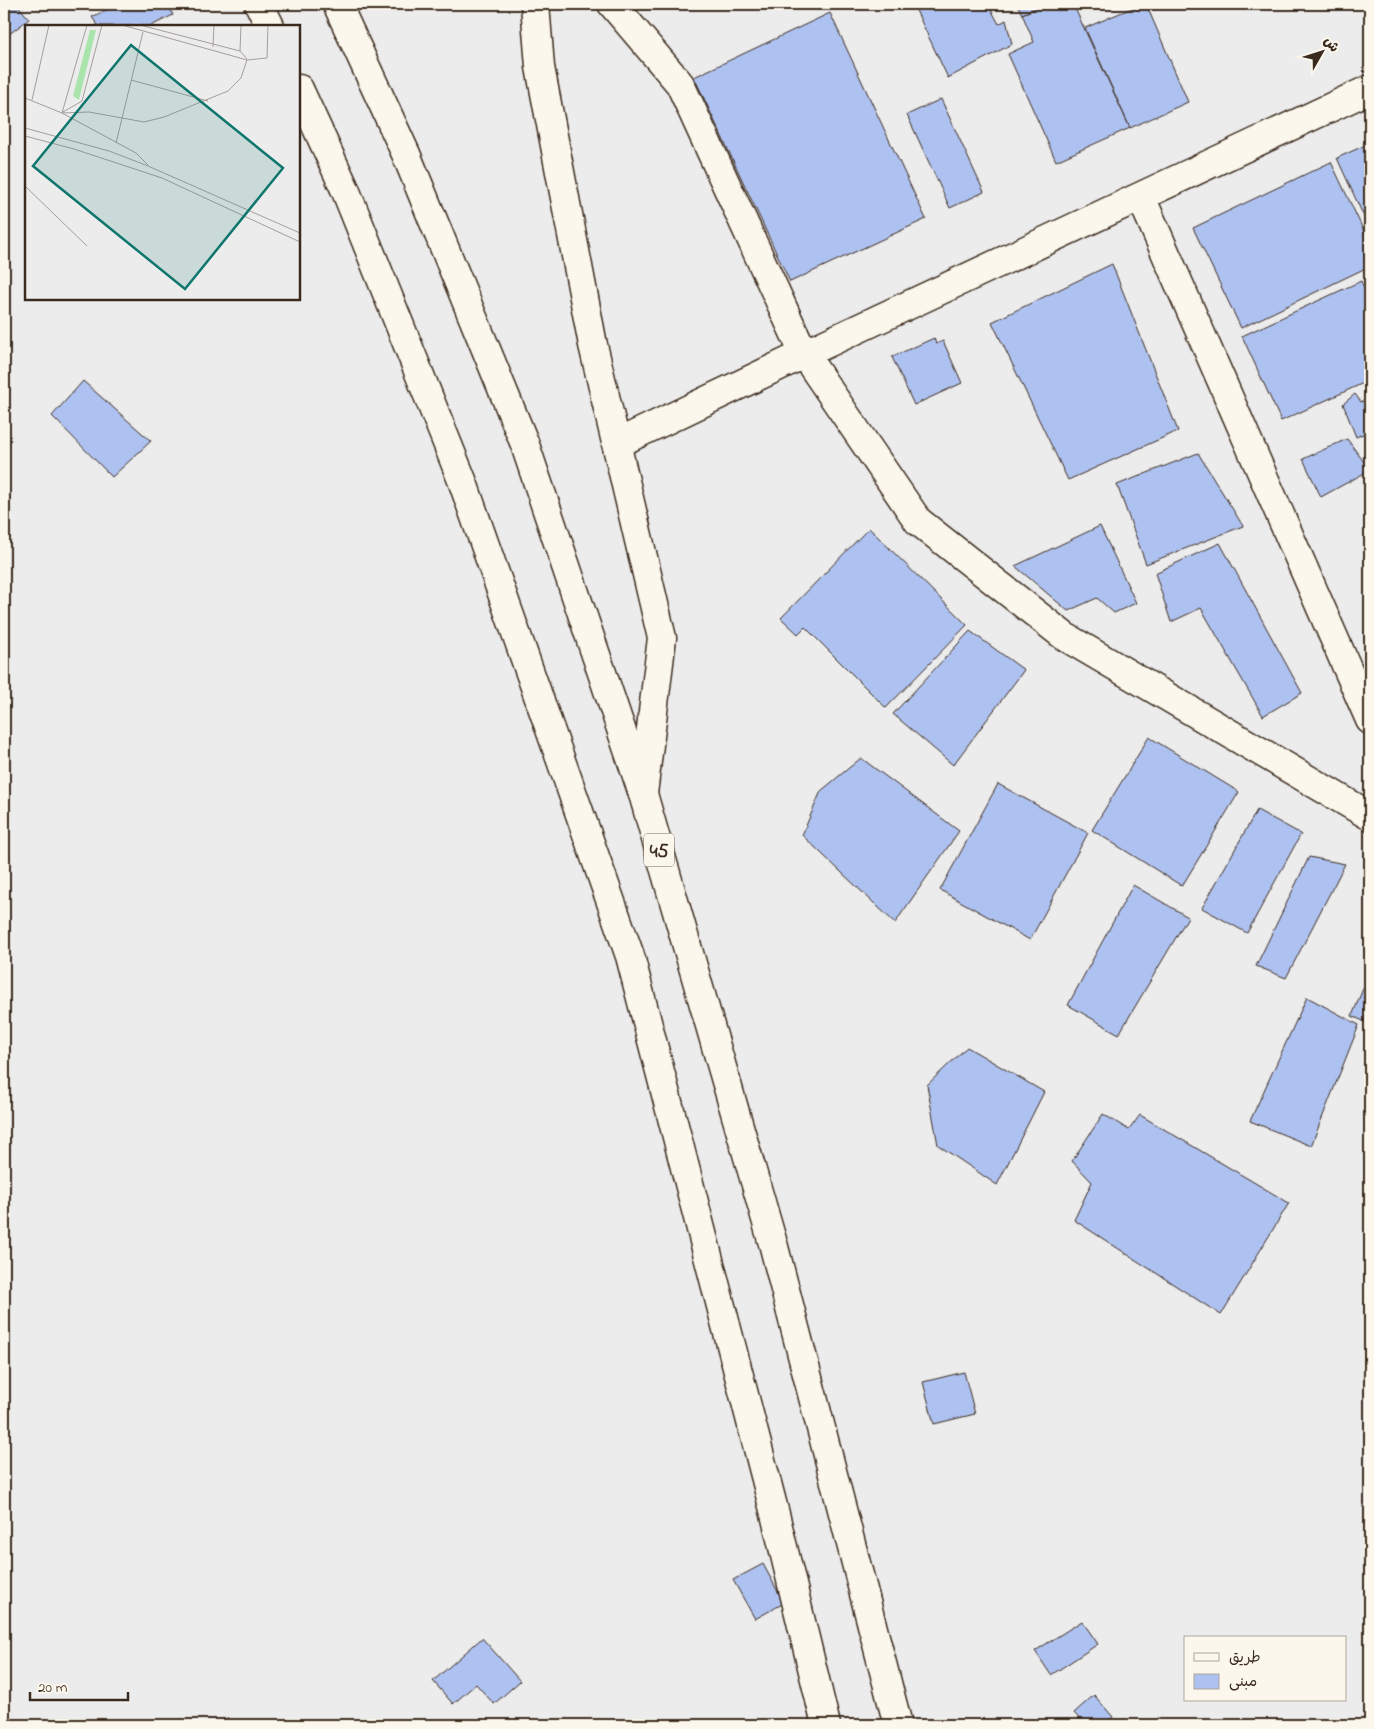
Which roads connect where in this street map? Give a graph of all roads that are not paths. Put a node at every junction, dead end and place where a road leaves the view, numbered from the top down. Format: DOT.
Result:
graph roads {
  1 [pos="259,4"];
  2 [pos="337,4"];
  3 [pos="535,4"];
  4 [pos="612,4"];
  5 [pos="270,25"];
  6 [pos="1370,90"];
  7 [pos="300,91"];
  8 [pos="1141,197"];
  9 [pos="804,354"];
  10 [pos="616,444"];
  11 [pos="1370,720"];
  12 [pos="643,794"];
  13 [pos="1370,816"];
  14 [pos="826,1725"];
  15 [pos="898,1725"];
  1 -- 5 [label="main road"];
  2 -- 12 [label="main road, 45"];
  3 -- 10 [label="main road"];
  4 -- 9 [label="main road"];
  6 -- 8 [label="main road"];
  7 -- 14 [label="main road"];
  8 -- 9 [label="main road"];
  8 -- 11 [label="main road"];
  9 -- 10 [label="main road"];
  9 -- 13 [label="main road"];
  10 -- 12 [label="main road"];
  12 -- 15 [label="main road, 45"];
}
